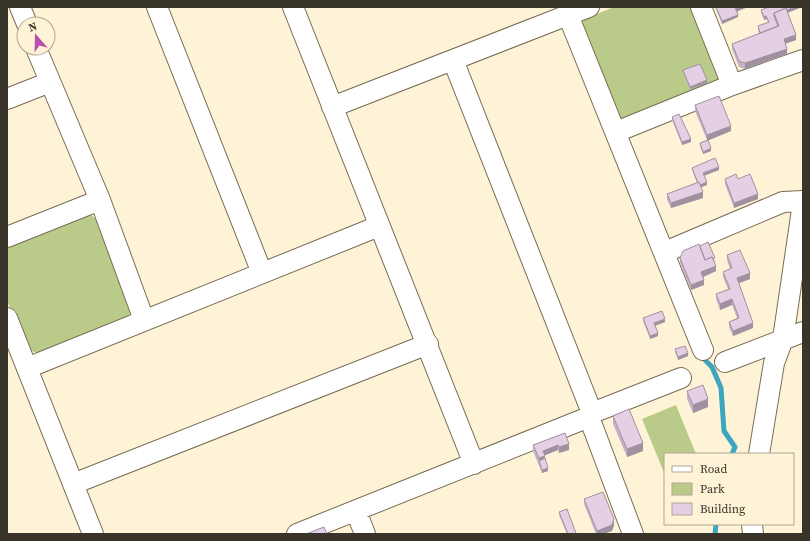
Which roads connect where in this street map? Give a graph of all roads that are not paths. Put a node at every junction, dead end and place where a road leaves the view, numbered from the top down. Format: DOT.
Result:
graph roads {
  1 [pos="157,7"];
  2 [pos="293,7"];
  3 [pos="589,7"];
  4 [pos="702,7"];
  5 [pos="568,15"];
  6 [pos="39,56"];
  7 [pos="453,60"];
  8 [pos="803,60"];
  9 [pos="50,82"];
  10 [pos="732,85"];
  11 [pos="7,99"];
  12 [pos="332,106"];
  13 [pos="616,132"];
  14 [pos="100,200"];
  15 [pos="803,202"];
  16 [pos="379,226"];
  17 [pos="7,237"];
  18 [pos="665,252"];
  19 [pos="262,272"];
  20 [pos="7,318"];
  21 [pos="144,320"];
  22 [pos="803,332"];
  23 [pos="783,339"];
  24 [pos="428,344"];
  25 [pos="703,350"];
  26 [pos="725,362"];
  27 [pos="28,368"];
  28 [pos="681,378"];
  29 [pos="591,415"];
  30 [pos="759,453"];
  31 [pos="474,464"];
  32 [pos="73,484"];
  33 [pos="356,512"];
  34 [pos="94,534"];
  35 [pos="297,534"];
  36 [pos="365,534"];
  37 [pos="633,534"];
  1 -- 19 [label="street"];
  2 -- 12 [label="street"];
  3 -- 5 [label="street"];
  4 -- 10 [label="street"];
  5 -- 7 [label="street"];
  5 -- 13 [label="street"];
  6 -- 9 [label="street"];
  7 -- 12 [label="street"];
  7 -- 29 [label="street"];
  8 -- 10 [label="street"];
  9 -- 11 [label="street"];
  9 -- 14 [label="street"];
  10 -- 13 [label="street"];
  12 -- 16 [label="street"];
  13 -- 18 [label="street"];
  14 -- 17 [label="street"];
  14 -- 21 [label="street"];
  15 -- 18 [label="street"];
  15 -- 23 [label="street"];
  16 -- 19 [label="street"];
  16 -- 24 [label="street"];
  18 -- 25 [label="street"];
  19 -- 21 [label="street"];
  20 -- 27 [label="street"];
  21 -- 27 [label="street"];
  22 -- 23 [label="street"];
  23 -- 26 [label="street"];
  23 -- 30 [label="street"];
  24 -- 31 [label="street"];
  24 -- 32 [label="street"];
  27 -- 32 [label="street"];
  28 -- 29 [label="street"];
  29 -- 31 [label="street"];
  29 -- 37 [label="street"];
  31 -- 33 [label="street"];
  32 -- 34 [label="street"];
  33 -- 35 [label="street"];
  33 -- 36 [label="street"];
}
